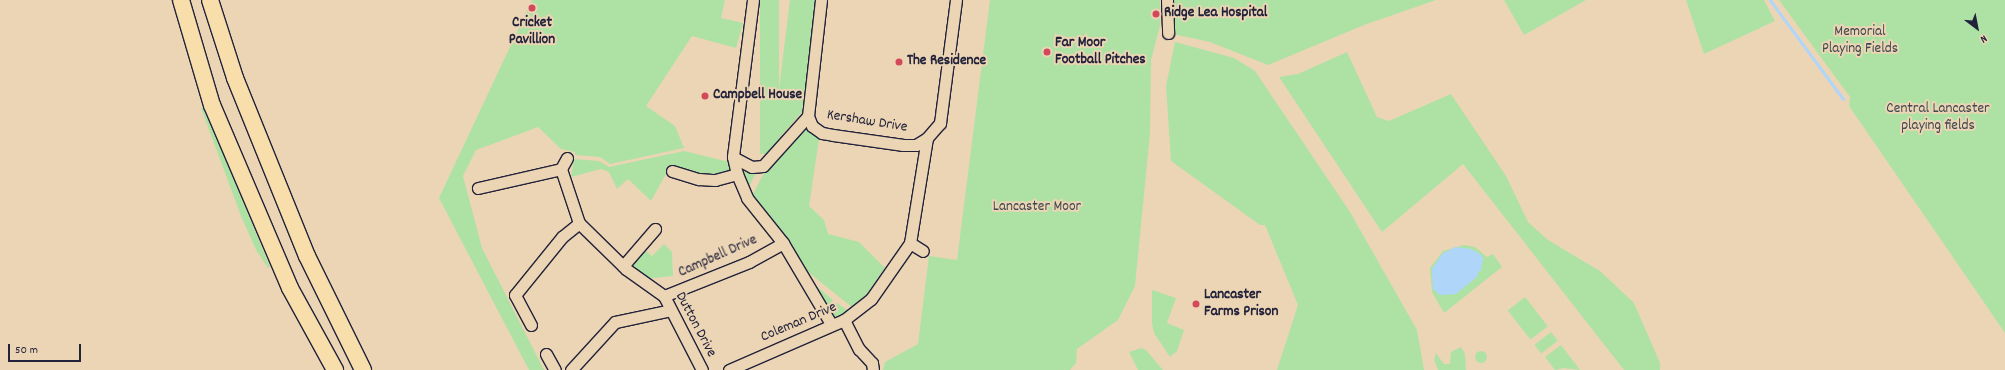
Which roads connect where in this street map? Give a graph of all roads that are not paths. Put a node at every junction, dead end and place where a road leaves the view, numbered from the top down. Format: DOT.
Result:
graph roads {
  1 [pos="181,0"];
  2 [pos="210,0"];
  3 [pos="753,0"];
  4 [pos="821,0"];
  5 [pos="956,0"];
  6 [pos="1167,0"];
  7 [pos="1168,33"];
  8 [pos="808,116"];
  9 [pos="927,138"];
  10 [pos="733,157"];
  11 [pos="566,158"];
  12 [pos="561,168"];
  13 [pos="672,171"];
  14 [pos="737,174"];
  15 [pos="478,188"];
  16 [pos="579,223"];
  17 [pos="655,230"];
  18 [pos="783,243"];
  19 [pos="910,243"];
  20 [pos="923,251"];
  21 [pos="622,266"];
  22 [pos="694,284"];
  23 [pos="651,288"];
  24 [pos="664,296"];
  25 [pos="671,310"];
  26 [pos="844,320"];
  27 [pos="831,324"];
  28 [pos="531,325"];
  29 [pos="546,354"];
  30 [pos="335,370"];
  31 [pos="362,370"];
  32 [pos="555,370"];
  33 [pos="571,370"];
  34 [pos="702,370"];
  35 [pos="729,370"];
  36 [pos="873,370"];
  1 -- 30 [label="highway"];
  2 -- 31 [label="highway"];
  3 -- 10 [label="street, Campbell Drive"];
  4 -- 8 [label="street, Kershaw Drive"];
  5 -- 9 [label="street, Kershaw Drive"];
  6 -- 7 [label="street"];
  8 -- 9 [label="street, Kershaw Drive"];
  8 -- 10 [label="street, Kershaw Drive"];
  9 -- 19 [label="street, Coleman Drive"];
  10 -- 14 [label="street, Campbell Drive"];
  11 -- 12 [label="street"];
  12 -- 15 [label="street"];
  12 -- 16 [label="street, Dutton Drive"];
  13 -- 14 [label="street"];
  14 -- 18 [label="street, Campbell Drive"];
  16 -- 21 [label="street, Dutton Drive"];
  16 -- 28 [label="street"];
  17 -- 21 [label="street"];
  18 -- 22 [label="street, Campbell Drive"];
  18 -- 27 [label="street, Campbell Drive"];
  19 -- 20 [label="street"];
  19 -- 26 [label="street, Coleman Drive"];
  21 -- 23 [label="street, Dutton Drive"];
  22 -- 23 [label="street"];
  22 -- 24 [label="street, Campbell Drive"];
  23 -- 24 [label="street, Dutton Drive"];
  24 -- 25 [label="street, Dutton Drive"];
  25 -- 33 [label="street"];
  25 -- 34 [label="street, Dutton Drive"];
  26 -- 27 [label="street, Coleman Drive"];
  26 -- 36 [label="street"];
  27 -- 35 [label="street, Coleman Drive"];
  29 -- 32 [label="street"];
}
